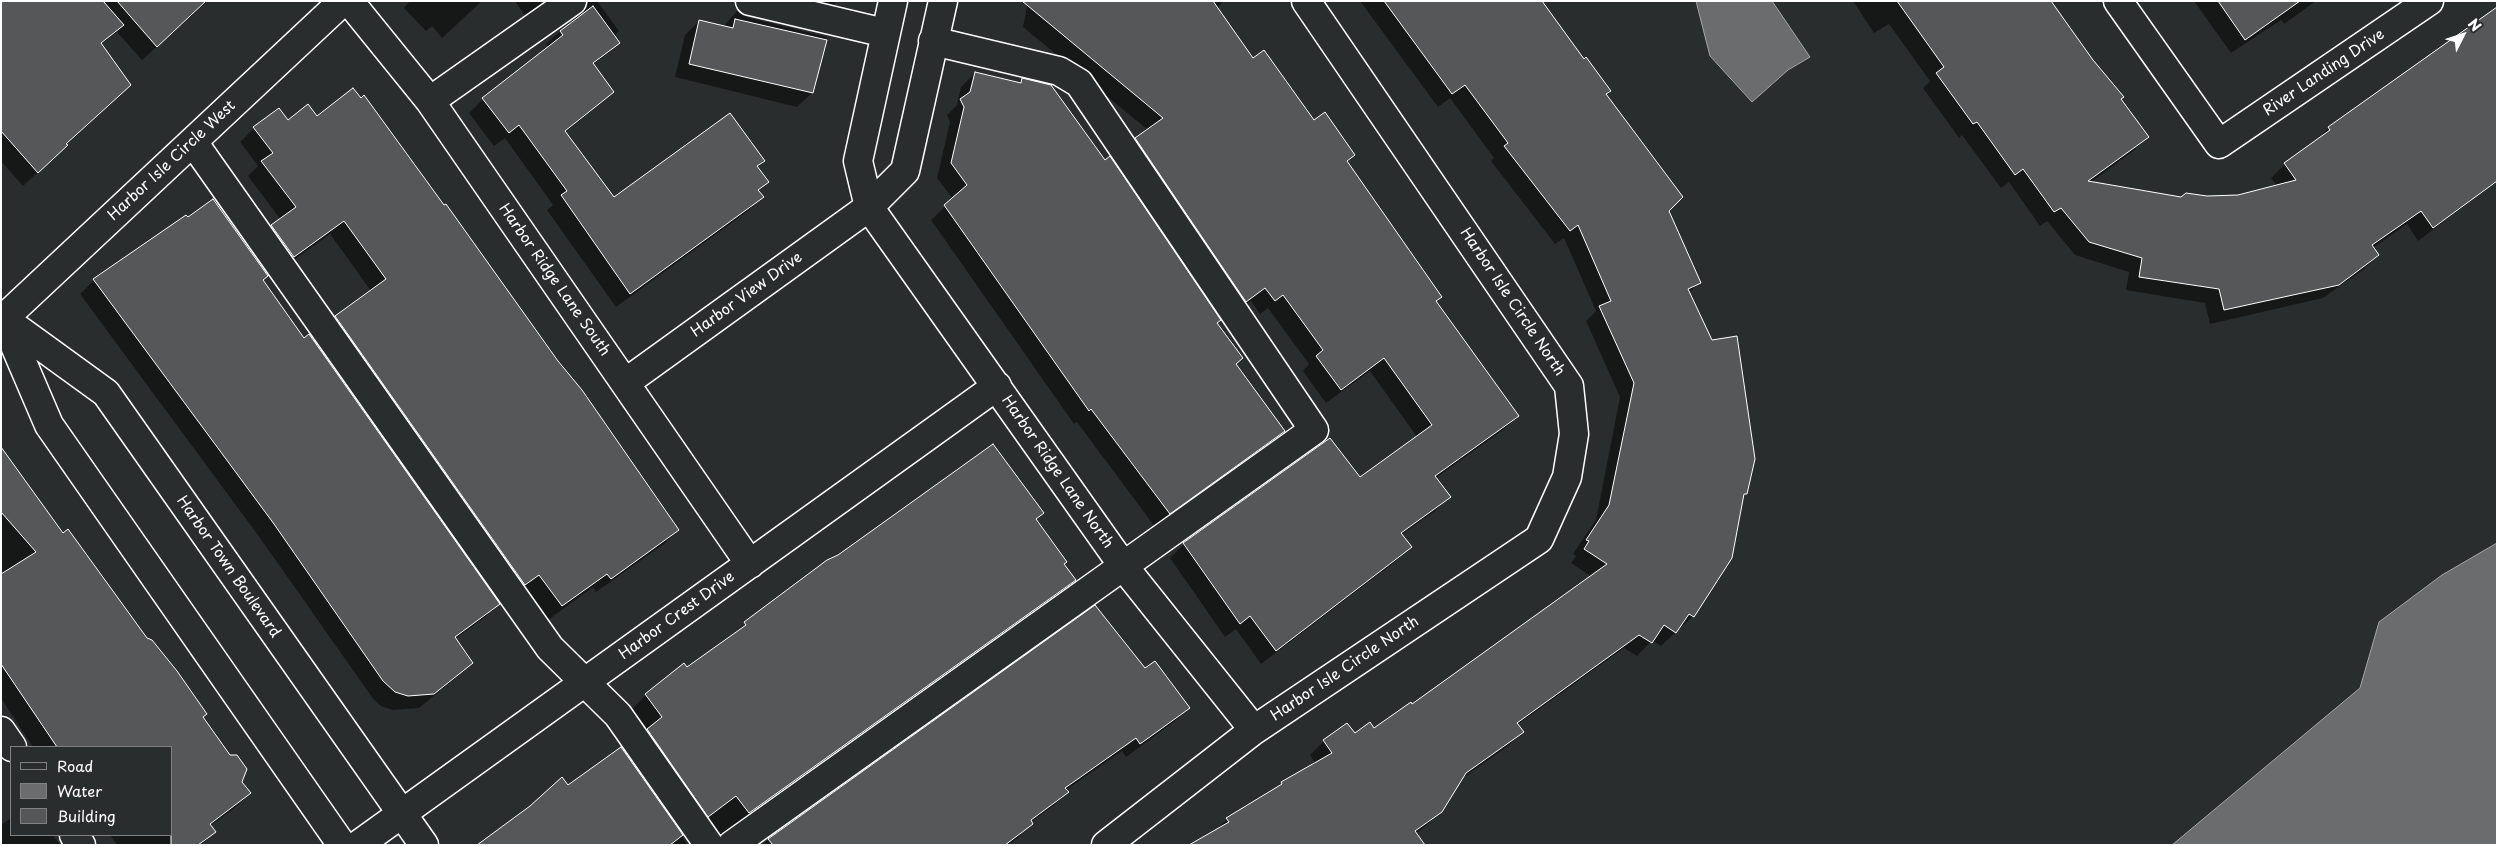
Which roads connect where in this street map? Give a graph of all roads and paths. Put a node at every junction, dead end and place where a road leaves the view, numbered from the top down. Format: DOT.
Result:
graph roads {
  1 [pos="343,1"];
  2 [pos="349,1"];
  3 [pos="572,1"];
  4 [pos="750,1"];
  5 [pos="893,1"];
  6 [pos="943,1"];
  7 [pos="1306,1"];
  8 [pos="2118,1"];
  9 [pos="2429,1"];
  10 [pos="885,34"];
  11 [pos="933,41"];
  12 [pos="430,101"];
  13 [pos="193,142"];
  14 [pos="869,208"];
  15 [pos="2,318"];
  16 [pos="625,383"];
  17 [pos="997,386"];
  18 [pos="750,564"];
  19 [pos="1124,566"];
  20 [pos="584,682"];
  21 [pos="1254,730"];
  22 [pos="1,731"];
  23 [pos="11,746"];
  24 [pos="401,813"];
  25 [pos="342,845"];
  26 [pos="358,845"];
  27 [pos="424,845"];
  28 [pos="709,845"];
  29 [pos="732,845"];
  30 [pos="1106,845"];
  1 -- 13 [label="street, Harbor Isle Circle West"];
  2 -- 12 [label="street, Harbor Ridge Lane South"];
  3 -- 12 [label="street"];
  4 -- 10 [label="street"];
  5 -- 10 [label="street"];
  6 -- 11 [label="street, Harbor View Drive"];
  7 -- 21 [label="street, Harbor Isle Circle North"];
  8 -- 9 [label="street, River Landing Drive"];
  10 -- 14 [label="street"];
  11 -- 14 [label="street, Harbor View Drive"];
  11 -- 19 [label="street"];
  12 -- 16 [label="street, Harbor Ridge Lane South"];
  13 -- 15 [label="street, Harbor Isle Circle West"];
  13 -- 20 [label="street"];
  14 -- 16 [label="street, Harbor View Drive"];
  14 -- 17 [label="street, Harbor Ridge Lane North"];
  15 -- 24 [label="street, Harbor Town Boulevard"];
  15 -- 25 [label="street"];
  16 -- 18 [label="street, Harbor Ridge Lane South"];
  17 -- 18 [label="street, Harbor Crest Drive"];
  17 -- 19 [label="street, Harbor Ridge Lane North"];
  18 -- 20 [label="street, Harbor Crest Drive"];
  19 -- 21 [label="street, Harbor Ridge Lane North"];
  19 -- 29 [label="street"];
  20 -- 24 [label="street, Harbor Crest Drive"];
  20 -- 28 [label="street"];
  21 -- 30 [label="street, Harbor Isle Circle North"];
  22 -- 23 [label="street"];
  24 -- 26 [label="street, Harbor Crest Drive"];
  24 -- 27 [label="street, Harbor Town Boulevard"];
}
